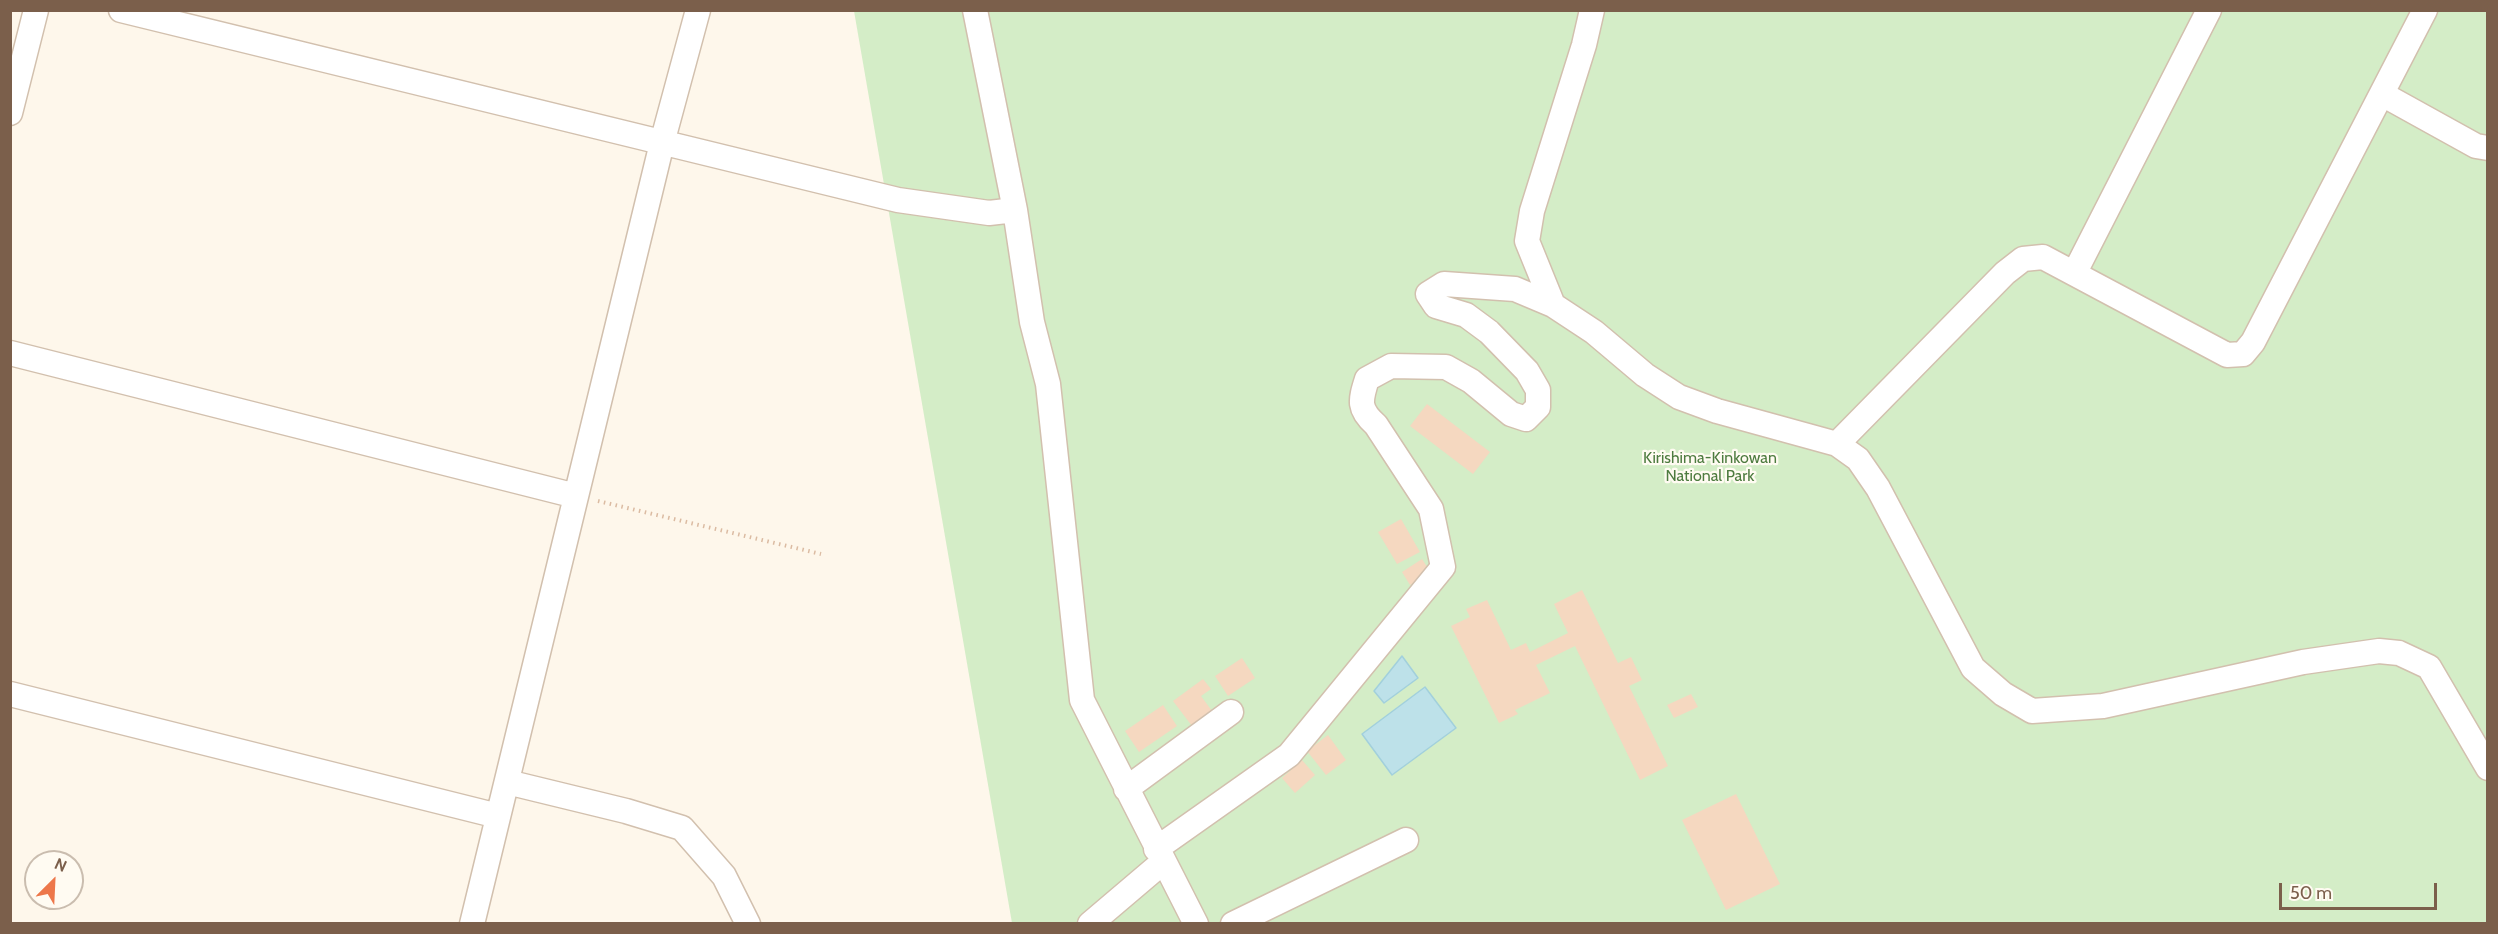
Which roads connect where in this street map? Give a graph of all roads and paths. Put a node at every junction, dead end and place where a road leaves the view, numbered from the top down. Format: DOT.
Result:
graph roads {
  1 [pos="36,10"];
  2 [pos="121,10"];
  3 [pos="698,10"];
  4 [pos="975,10"];
  5 [pos="1592,10"];
  6 [pos="2209,10"];
  7 [pos="2426,10"];
  8 [pos="2382,94"];
  9 [pos="10,113"];
  10 [pos="662,143"];
  11 [pos="2487,148"];
  12 [pos="1015,210"];
  13 [pos="2074,272"];
  14 [pos="1553,305"];
  15 [pos="10,353"];
  16 [pos="1837,444"];
  17 [pos="576,496"];
  18 [pos="821,554"];
  19 [pos="10,694"];
  20 [pos="1231,712"];
  21 [pos="2487,768"];
  22 [pos="507,782"];
  23 [pos="1126,789"];
  24 [pos="498,816"];
  25 [pos="1406,840"];
  26 [pos="1159,855"];
  27 [pos="472,924"];
  28 [pos="748,924"];
  29 [pos="1090,924"];
  30 [pos="1196,924"];
  31 [pos="1233,924"];
  1 -- 9 [label="street"];
  2 -- 10 [label="street"];
  3 -- 10 [label="street"];
  4 -- 12 [label="street"];
  5 -- 14 [label="street"];
  6 -- 13 [label="street"];
  7 -- 8 [label="street"];
  8 -- 11 [label="street"];
  8 -- 13 [label="street"];
  10 -- 12 [label="street"];
  10 -- 17 [label="street"];
  12 -- 23 [label="street"];
  13 -- 16 [label="street"];
  14 -- 16 [label="street"];
  14 -- 26 [label="street"];
  15 -- 17 [label="street"];
  16 -- 21 [label="street"];
  17 -- 18 [label="path"];
  17 -- 22 [label="street"];
  19 -- 24 [label="street"];
  20 -- 23 [label="street"];
  22 -- 24 [label="street"];
  22 -- 28 [label="street"];
  23 -- 26 [label="street"];
  24 -- 27 [label="street"];
  25 -- 31 [label="street"];
  26 -- 29 [label="street"];
  26 -- 30 [label="street"];
}
